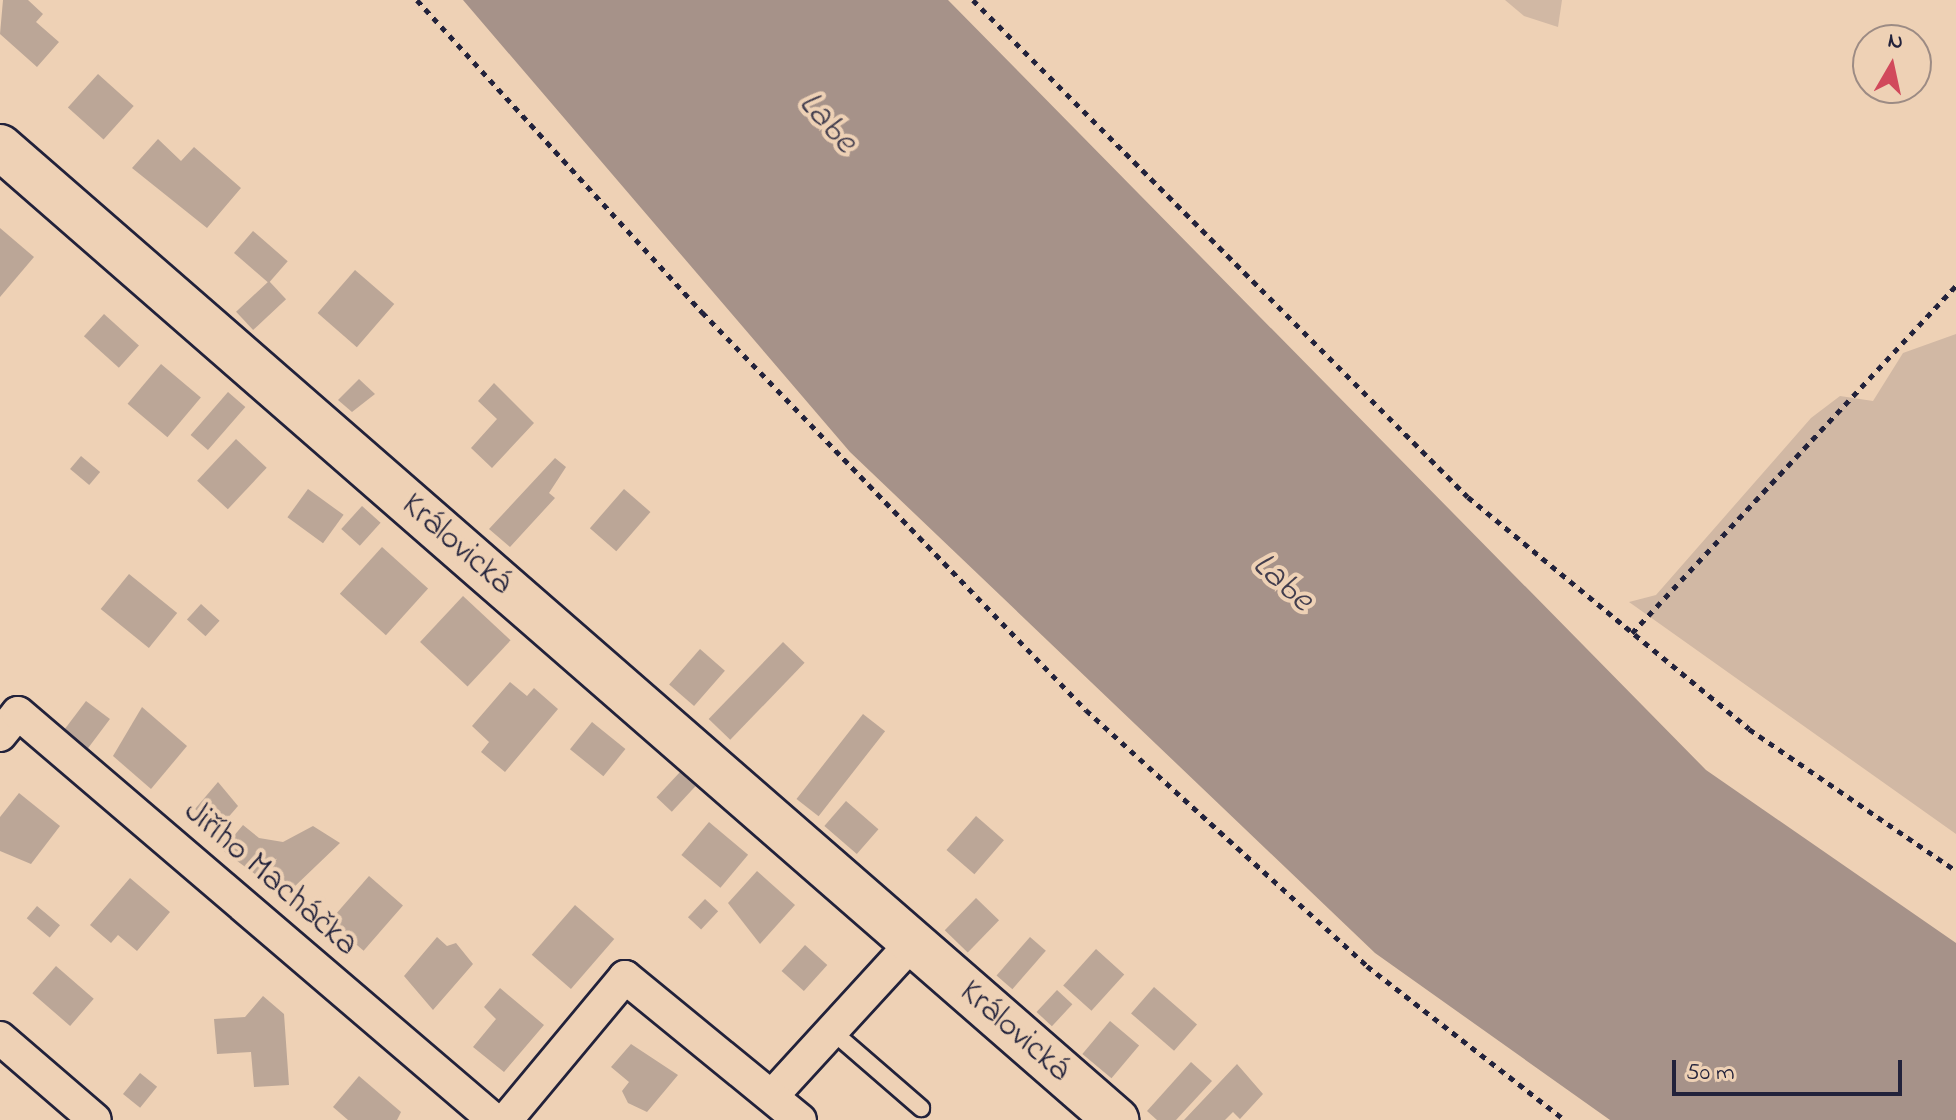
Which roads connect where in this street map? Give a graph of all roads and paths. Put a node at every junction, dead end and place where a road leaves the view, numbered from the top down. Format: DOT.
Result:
graph roads {
  1 [pos="417,0"];
  2 [pos="973,0"];
  3 [pos="2,152"];
  4 [pos="1956,286"];
  5 [pos="1632,633"];
  6 [pos="0,735"];
  7 [pos="1956,871"];
  8 [pos="912,943"];
  9 [pos="832,1031"];
  10 [pos="0,1038"];
  11 [pos="772,1096"];
  12 [pos="921,1108"];
  13 [pos="95,1120"];
  14 [pos="494,1120"];
  15 [pos="506,1120"];
  16 [pos="800,1120"];
  17 [pos="1116,1120"];
  18 [pos="1565,1120"];
  1 -- 18 [label="path"];
  2 -- 5 [label="path"];
  3 -- 8 [label="main road, Královická"];
  4 -- 5 [label="path"];
  5 -- 7 [label="path"];
  6 -- 14 [label="street, Jiřího Macháčka"];
  8 -- 9 [label="street"];
  8 -- 17 [label="main road, Královická"];
  9 -- 11 [label="street"];
  9 -- 12 [label="lane"];
  10 -- 13 [label="street"];
  11 -- 15 [label="street"];
  11 -- 16 [label="street"];
}
